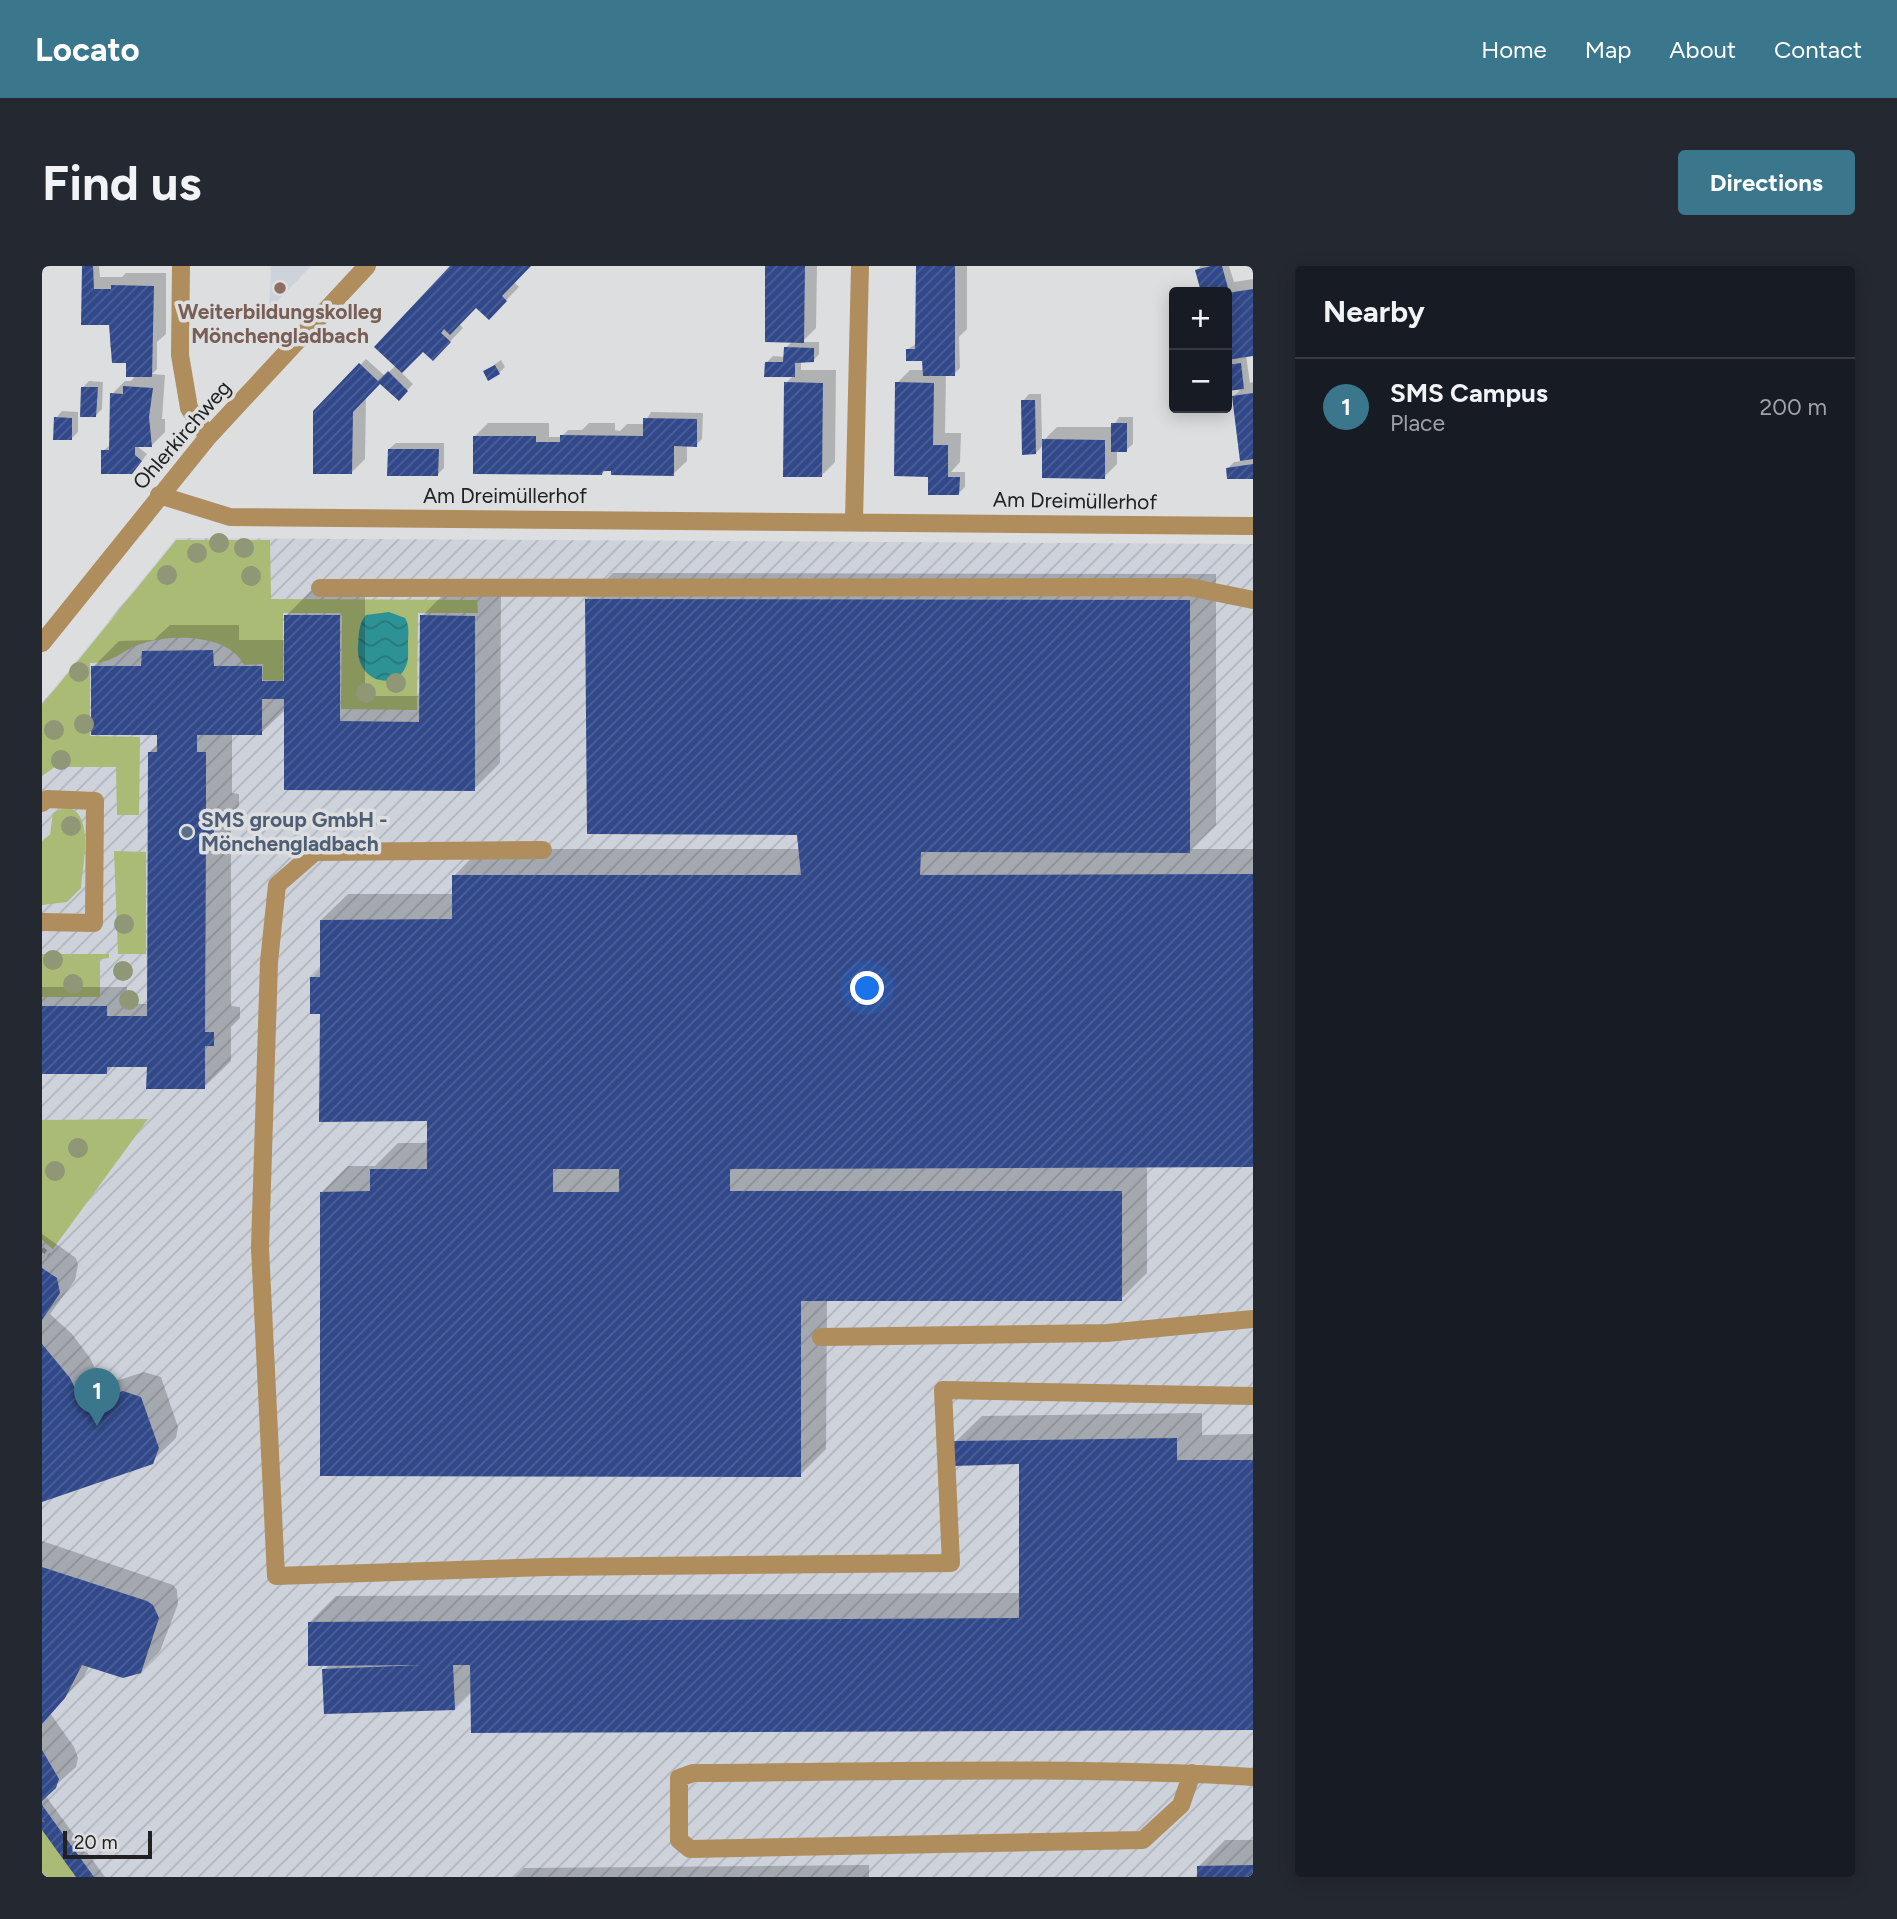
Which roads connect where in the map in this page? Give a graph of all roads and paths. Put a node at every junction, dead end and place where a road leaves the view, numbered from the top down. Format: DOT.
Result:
graph roads {
  1 [pos="181,266"];
  2 [pos="367,266"];
  3 [pos="859,266"];
  4 [pos="208,437"];
  5 [pos="159,495"];
  6 [pos="855,521"];
  7 [pos="1253,526"];
  8 [pos="320,588"];
  9 [pos="1253,600"];
  10 [pos="42,643"];
  11 [pos="42,803"];
  12 [pos="543,850"];
  13 [pos="42,922"];
  14 [pos="42,1249"];
  15 [pos="49,1255"];
  16 [pos="1253,1319"];
  17 [pos="821,1338"];
  18 [pos="1253,1396"];
  19 [pos="1192,1773"];
  20 [pos="1253,1777"];
  1 -- 4 [label="street"];
  2 -- 4 [label="street, Ohlerkirchweg"];
  3 -- 6 [label="street"];
  4 -- 5 [label="street, Ohlerkirchweg"];
  5 -- 6 [label="street, Am Dreimüllerhof"];
  5 -- 10 [label="street, Ohlerkirchweg"];
  6 -- 7 [label="street, Am Dreimüllerhof"];
  8 -- 9 [label="street"];
  11 -- 13 [label="street"];
  12 -- 18 [label="street"];
  14 -- 15 [label="path"];
  16 -- 17 [label="street"];
  19 -- 19 [label="street"];
  19 -- 20 [label="street"];
}
